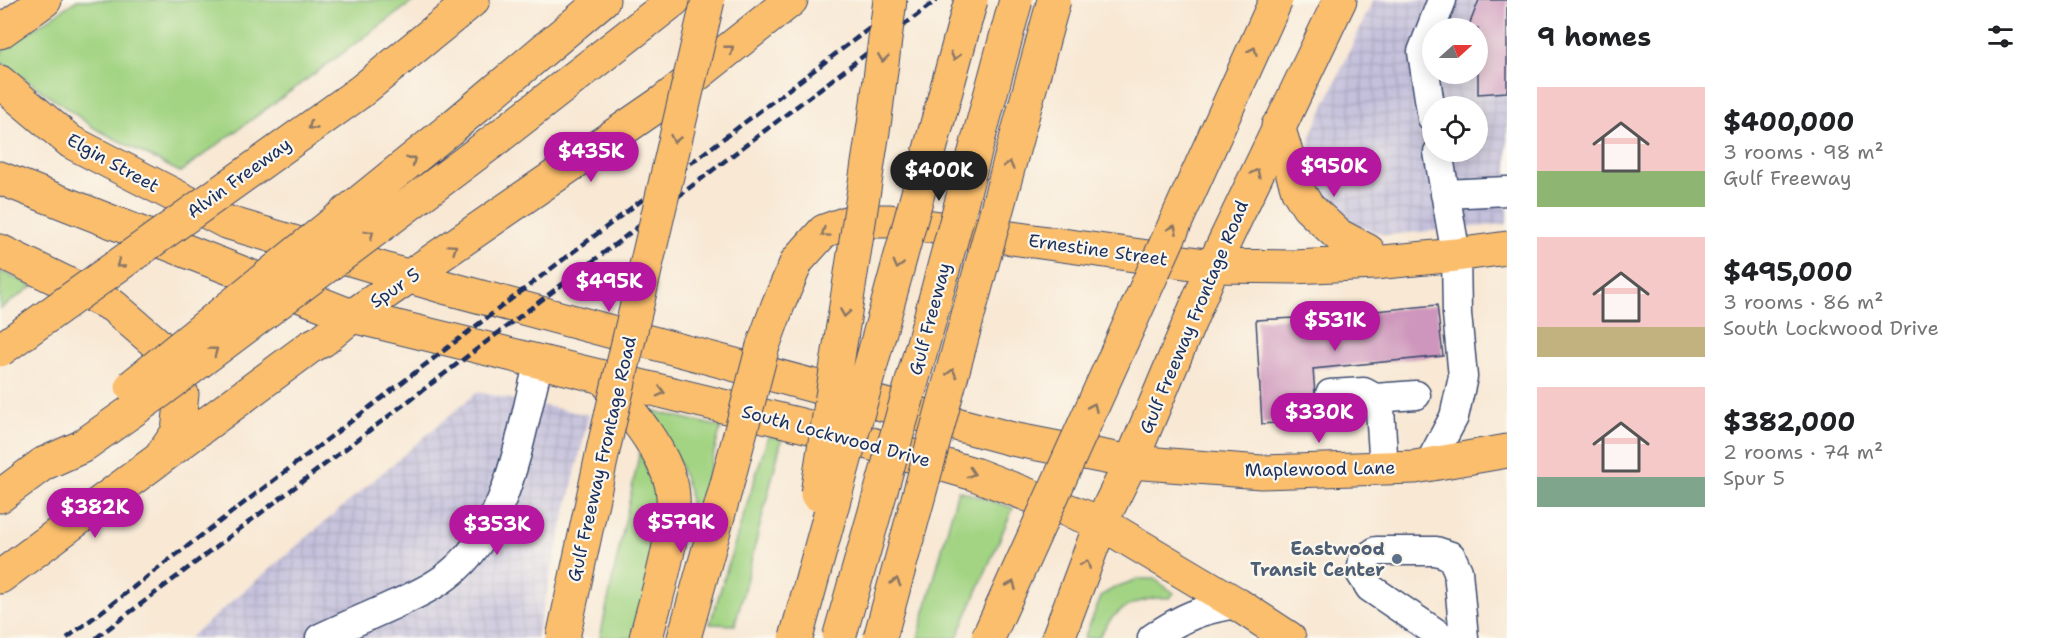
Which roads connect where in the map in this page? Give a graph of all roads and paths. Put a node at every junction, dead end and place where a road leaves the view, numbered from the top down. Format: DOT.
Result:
graph roads {
  1 [pos="45,0"];
  2 [pos="473,0"];
  3 [pos="603,0"];
  4 [pos="674,0"];
  5 [pos="708,0"];
  6 [pos="791,0"];
  7 [pos="890,0"];
  8 [pos="971,0"];
  9 [pos="1016,0"];
  10 [pos="1054,0"];
  11 [pos="1276,0"];
  12 [pos="1340,0"];
  13 [pos="1442,0"];
  14 [pos="0,32"];
  15 [pos="0,82"];
  16 [pos="1429,96"];
  17 [pos="1278,126"];
  18 [pos="1440,162"];
  19 [pos="0,178"];
  20 [pos="1507,190"];
  21 [pos="1445,194"];
  22 [pos="1507,248"];
  23 [pos="0,251"];
  24 [pos="1456,255"];
  25 [pos="1374,263"];
  26 [pos="1213,267"];
  27 [pos="410,278"];
  28 [pos="352,316"];
  29 [pos="0,350"];
  30 [pos="539,362"];
  31 [pos="604,378"];
  32 [pos="1330,394"];
  33 [pos="1416,395"];
  34 [pos="1375,398"];
  35 [pos="1507,451"];
  36 [pos="159,459"];
  37 [pos="1131,462"];
  38 [pos="43,464"];
  39 [pos="1429,464"];
  40 [pos="1384,468"];
  41 [pos="0,496"];
  42 [pos="1101,524"];
  43 [pos="0,577"];
  44 [pos="1237,604"];
  45 [pos="320,638"];
  46 [pos="563,638"];
  47 [pos="646,638"];
  48 [pos="684,638"];
  49 [pos="795,638"];
  50 [pos="839,638"];
  51 [pos="880,638"];
  52 [pos="988,638"];
  53 [pos="1058,638"];
  54 [pos="1152,638"];
  55 [pos="1289,638"];
  56 [pos="1444,638"];
  57 [pos="1464,638"];
  1 -- 14 [label="main road"];
  2 -- 29 [label="main road, Alvin Freeway, one-way, bridge"];
  38 -- 3 [label="main road, one-way, bridge"];
  38 -- 4 [label="main road, one-way, bridge"];
  5 -- 46 [label="main road, Gulf Freeway Frontage Road, one-way, bridge"];
  27 -- 6 [label="main road, Spur 5, one-way"];
  7 -- 49 [label="main road, one-way, bridge"];
  8 -- 49 [label="main road, one-way, bridge"];
  9 -- 50 [label="main road, Gulf Freeway, bridge"];
  51 -- 10 [label="main road, Gulf Freeway, one-way, bridge"];
  52 -- 11 [label="main road, one-way, bridge"];
  12 -- 17 [label="main road, Gulf Freeway Frontage Road"];
  13 -- 16 [label="street"];
  15 -- 27 [label="main road, Elgin Street"];
  17 -- 25 [label="main road"];
  26 -- 17 [label="main road, Gulf Freeway Frontage Road, one-way"];
  18 -- 21 [label="street"];
  19 -- 28 [label="main road"];
  20 -- 21 [label="street"];
  21 -- 24 [label="street"];
  22 -- 24 [label="main road, Ernestine Street"];
  23 -- 36 [label="main road"];
  24 -- 25 [label="main road, Ernestine Street"];
  24 -- 39 [label="street"];
  25 -- 26 [label="main road, Ernestine Street"];
  26 -- 37 [label="main road, Gulf Freeway Frontage Road"];
  26 -- 48 [label="main road, Ernestine Street, one-way, bridge"];
  27 -- 28 [label="main road, Spur 5"];
  27 -- 37 [label="main road"];
  28 -- 30 [label="main road, South Lockwood Drive"];
  28 -- 36 [label="main road, Spur 5"];
  30 -- 31 [label="main road, South Lockwood Drive"];
  30 -- 45 [label="street"];
  31 -- 42 [label="main road, South Lockwood Drive, one-way"];
  31 -- 47 [label="main road"];
  32 -- 34 [label="street"];
  33 -- 34 [label="street"];
  34 -- 40 [label="street"];
  35 -- 39 [label="main road, Maplewood Lane"];
  36 -- 43 [label="main road, Spur 5"];
  37 -- 40 [label="main road, Maplewood Lane"];
  37 -- 42 [label="main road, Gulf Freeway Frontage Road"];
  38 -- 41 [label="main road"];
  39 -- 40 [label="main road, Maplewood Lane"];
  42 -- 44 [label="main road, South Lockwood Drive"];
  53 -- 42 [label="main road, Gulf Freeway Frontage Road, one-way"];
  44 -- 54 [label="street"];
  44 -- 55 [label="main road, South Lockwood Drive"];
  56 -- 57 [label="street"];
}
